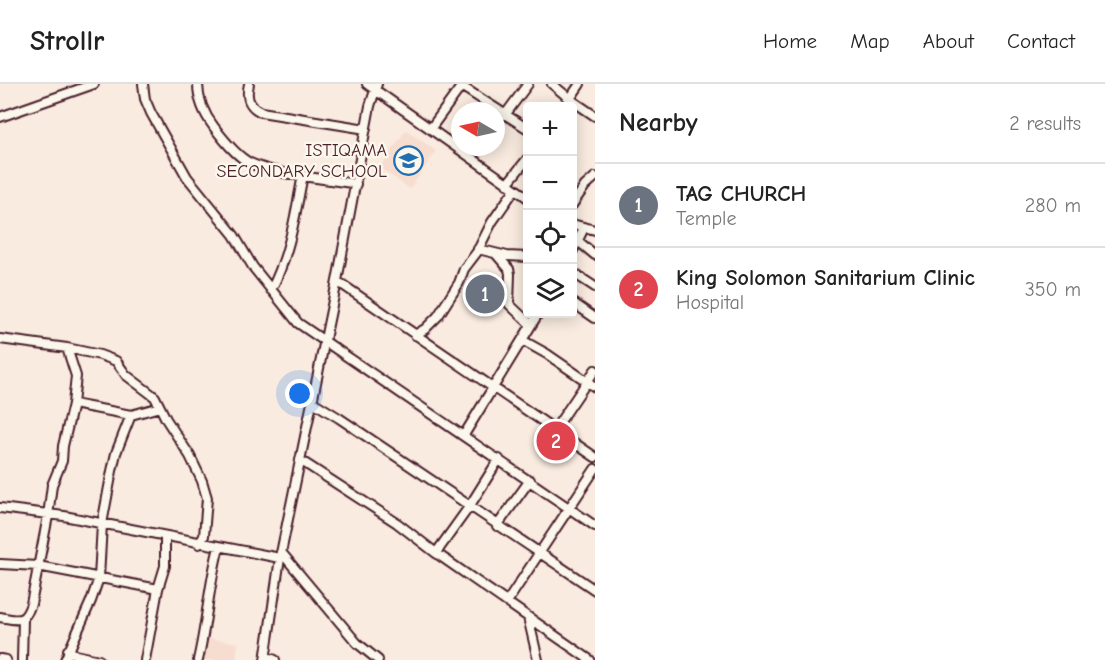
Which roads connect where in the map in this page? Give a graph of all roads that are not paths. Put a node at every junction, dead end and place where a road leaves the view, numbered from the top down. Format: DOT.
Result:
graph roads {
  1 [pos="94,84"];
  2 [pos="143,84"];
  3 [pos="198,84"];
  4 [pos="249,84"];
  5 [pos="367,84"];
  6 [pos="528,84"];
  7 [pos="552,84"];
  8 [pos="580,84"];
  9 [pos="462,85"];
  10 [pos="376,86"];
  11 [pos="486,102"];
  12 [pos="566,102"];
  13 [pos="568,102"];
  14 [pos="577,108"];
  15 [pos="505,115"];
  16 [pos="595,116"];
  17 [pos="0,117"];
  18 [pos="523,126"];
  19 [pos="431,128"];
  20 [pos="366,129"];
  21 [pos="523,164"];
  22 [pos="303,175"];
  23 [pos="595,177"];
  24 [pos="356,184"];
  25 [pos="507,184"];
  26 [pos="515,189"];
  27 [pos="523,195"];
  28 [pos="577,199"];
  29 [pos="577,225"];
  30 [pos="584,228"];
  31 [pos="595,230"];
  32 [pos="578,241"];
  33 [pos="478,249"];
  34 [pos="496,254"];
  35 [pos="595,255"];
  36 [pos="523,257"];
  37 [pos="577,275"];
  38 [pos="337,281"];
  39 [pos="595,287"];
  40 [pos="271,290"];
  41 [pos="577,305"];
  42 [pos="535,318"];
  43 [pos="595,318"];
  44 [pos="531,325"];
  45 [pos="415,335"];
  46 [pos="0,339"];
  47 [pos="522,340"];
  48 [pos="324,342"];
  49 [pos="67,348"];
  50 [pos="595,370"];
  51 [pos="587,382"];
  52 [pos="493,387"];
  53 [pos="595,387"];
  54 [pos="312,402"];
  55 [pos="73,404"];
  56 [pos="160,407"];
  57 [pos="131,415"];
  58 [pos="555,429"];
  59 [pos="464,435"];
  60 [pos="595,457"];
  61 [pos="499,459"];
  62 [pos="300,460"];
  63 [pos="595,469"];
  64 [pos="530,480"];
  65 [pos="469,507"];
  66 [pos="0,508"];
  67 [pos="569,508"];
  68 [pos="48,516"];
  69 [pos="102,524"];
  70 [pos="497,526"];
  71 [pos="595,526"];
  72 [pos="165,536"];
  73 [pos="199,544"];
  74 [pos="219,547"];
  75 [pos="436,553"];
  76 [pos="540,553"];
  77 [pos="280,555"];
  78 [pos="0,564"];
  79 [pos="38,566"];
  80 [pos="99,578"];
  81 [pos="158,589"];
  82 [pos="595,590"];
  83 [pos="507,602"];
  84 [pos="0,617"];
  85 [pos="528,617"];
  86 [pos="23,619"];
  87 [pos="68,650"];
  88 [pos="265,658"];
  89 [pos="0,659"];
  90 [pos="6,660"];
  91 [pos="22,660"];
  92 [pos="65,660"];
  93 [pos="99,660"];
  94 [pos="145,660"];
  95 [pos="198,660"];
  96 [pos="275,660"];
  97 [pos="378,660"];
  98 [pos="538,660"];
  99 [pos="590,660"];
  1 -- 17 [label="street"];
  2 -- 40 [label="street"];
  3 -- 22 [label="street"];
  4 -- 20 [label="street"];
  5 -- 10 [label="street"];
  6 -- 15 [label="street"];
  7 -- 12 [label="street"];
  8 -- 13 [label="street"];
  9 -- 11 [label="street"];
  9 -- 19 [label="street"];
  10 -- 19 [label="street"];
  10 -- 20 [label="street"];
  14 -- 16 [label="street"];
  15 -- 18 [label="street"];
  19 -- 25 [label="street"];
  20 -- 24 [label="street"];
  21 -- 25 [label="street"];
  22 -- 24 [label="street"];
  22 -- 40 [label="street"];
  23 -- 28 [label="street"];
  24 -- 38 [label="street"];
  25 -- 26 [label="street"];
  26 -- 27 [label="street"];
  26 -- 33 [label="street"];
  29 -- 30 [label="street"];
  30 -- 31 [label="street"];
  30 -- 32 [label="street"];
  32 -- 35 [label="street"];
  33 -- 34 [label="street"];
  33 -- 45 [label="street"];
  34 -- 36 [label="street"];
  34 -- 44 [label="street"];
  37 -- 39 [label="street"];
  38 -- 45 [label="street"];
  38 -- 48 [label="street"];
  40 -- 48 [label="street"];
  41 -- 43 [label="street"];
  42 -- 44 [label="street"];
  44 -- 47 [label="street"];
  45 -- 52 [label="street"];
  46 -- 49 [label="street"];
  47 -- 51 [label="street"];
  47 -- 52 [label="street"];
  48 -- 54 [label="street"];
  48 -- 59 [label="street"];
  49 -- 55 [label="street"];
  49 -- 56 [label="street"];
  50 -- 51 [label="street"];
  51 -- 53 [label="street"];
  51 -- 58 [label="street"];
  52 -- 58 [label="street"];
  52 -- 59 [label="street"];
  54 -- 62 [label="street"];
  54 -- 65 [label="street"];
  55 -- 57 [label="street"];
  55 -- 68 [label="street"];
  56 -- 57 [label="street"];
  56 -- 73 [label="street"];
  57 -- 69 [label="street"];
  58 -- 60 [label="street"];
  59 -- 61 [label="street"];
  61 -- 64 [label="street"];
  61 -- 65 [label="street"];
  62 -- 75 [label="street"];
  62 -- 77 [label="street"];
  63 -- 67 [label="street"];
  64 -- 67 [label="street"];
  64 -- 70 [label="street"];
  65 -- 70 [label="street"];
  65 -- 75 [label="street"];
  66 -- 68 [label="street"];
  67 -- 71 [label="street"];
  67 -- 76 [label="street"];
  68 -- 69 [label="street"];
  68 -- 79 [label="street"];
  69 -- 72 [label="street"];
  69 -- 80 [label="street"];
  70 -- 76 [label="street"];
  72 -- 73 [label="street"];
  72 -- 81 [label="street"];
  73 -- 74 [label="street"];
  74 -- 77 [label="street"];
  74 -- 95 [label="street"];
  75 -- 83 [label="street"];
  76 -- 82 [label="street"];
  76 -- 83 [label="street"];
  77 -- 88 [label="street"];
  77 -- 97 [label="street"];
  78 -- 79 [label="street"];
  79 -- 80 [label="street"];
  79 -- 86 [label="street"];
  80 -- 81 [label="street"];
  80 -- 87 [label="street"];
  81 -- 94 [label="street"];
  83 -- 85 [label="street"];
  84 -- 86 [label="street"];
  85 -- 98 [label="street"];
  85 -- 99 [label="street"];
  86 -- 91 [label="street"];
  87 -- 92 [label="street"];
  87 -- 93 [label="street"];
  88 -- 96 [label="street"];
  89 -- 90 [label="street"];
}
